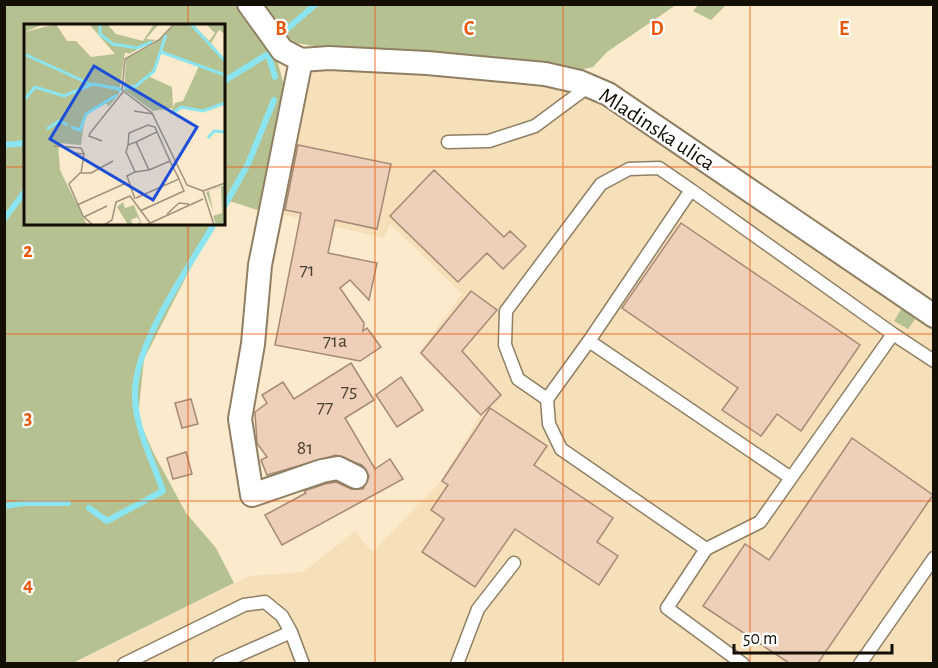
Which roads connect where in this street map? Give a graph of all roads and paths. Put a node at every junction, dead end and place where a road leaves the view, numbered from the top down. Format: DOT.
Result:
graph roads {
  1 [pos="249,4"];
  2 [pos="301,60"];
  3 [pos="589,86"];
  4 [pos="448,141"];
  5 [pos="691,190"];
  6 [pos="933,316"];
  7 [pos="893,334"];
  8 [pos="589,341"];
  9 [pos="933,361"];
  10 [pos="547,399"];
  11 [pos="356,477"];
  12 [pos="791,478"];
  13 [pos="706,549"];
  14 [pos="933,558"];
  15 [pos="514,563"];
  16 [pos="291,632"];
  17 [pos="124,663"];
  18 [pos="219,663"];
  19 [pos="303,663"];
  20 [pos="457,663"];
  21 [pos="742,663"];
  22 [pos="860,663"];
  1 -- 2 [label="street"];
  2 -- 3 [label="street, Mladinska ulica"];
  2 -- 11 [label="street"];
  3 -- 4 [label="lane"];
  3 -- 6 [label="street, Mladinska ulica"];
  5 -- 7 [label="lane"];
  5 -- 8 [label="lane"];
  5 -- 10 [label="lane"];
  7 -- 9 [label="lane"];
  7 -- 12 [label="lane"];
  8 -- 10 [label="lane"];
  8 -- 12 [label="lane"];
  10 -- 13 [label="lane"];
  12 -- 13 [label="lane"];
  13 -- 21 [label="lane"];
  14 -- 22 [label="lane"];
  15 -- 20 [label="lane"];
  16 -- 17 [label="lane"];
  16 -- 18 [label="lane"];
  16 -- 19 [label="lane"];
}
